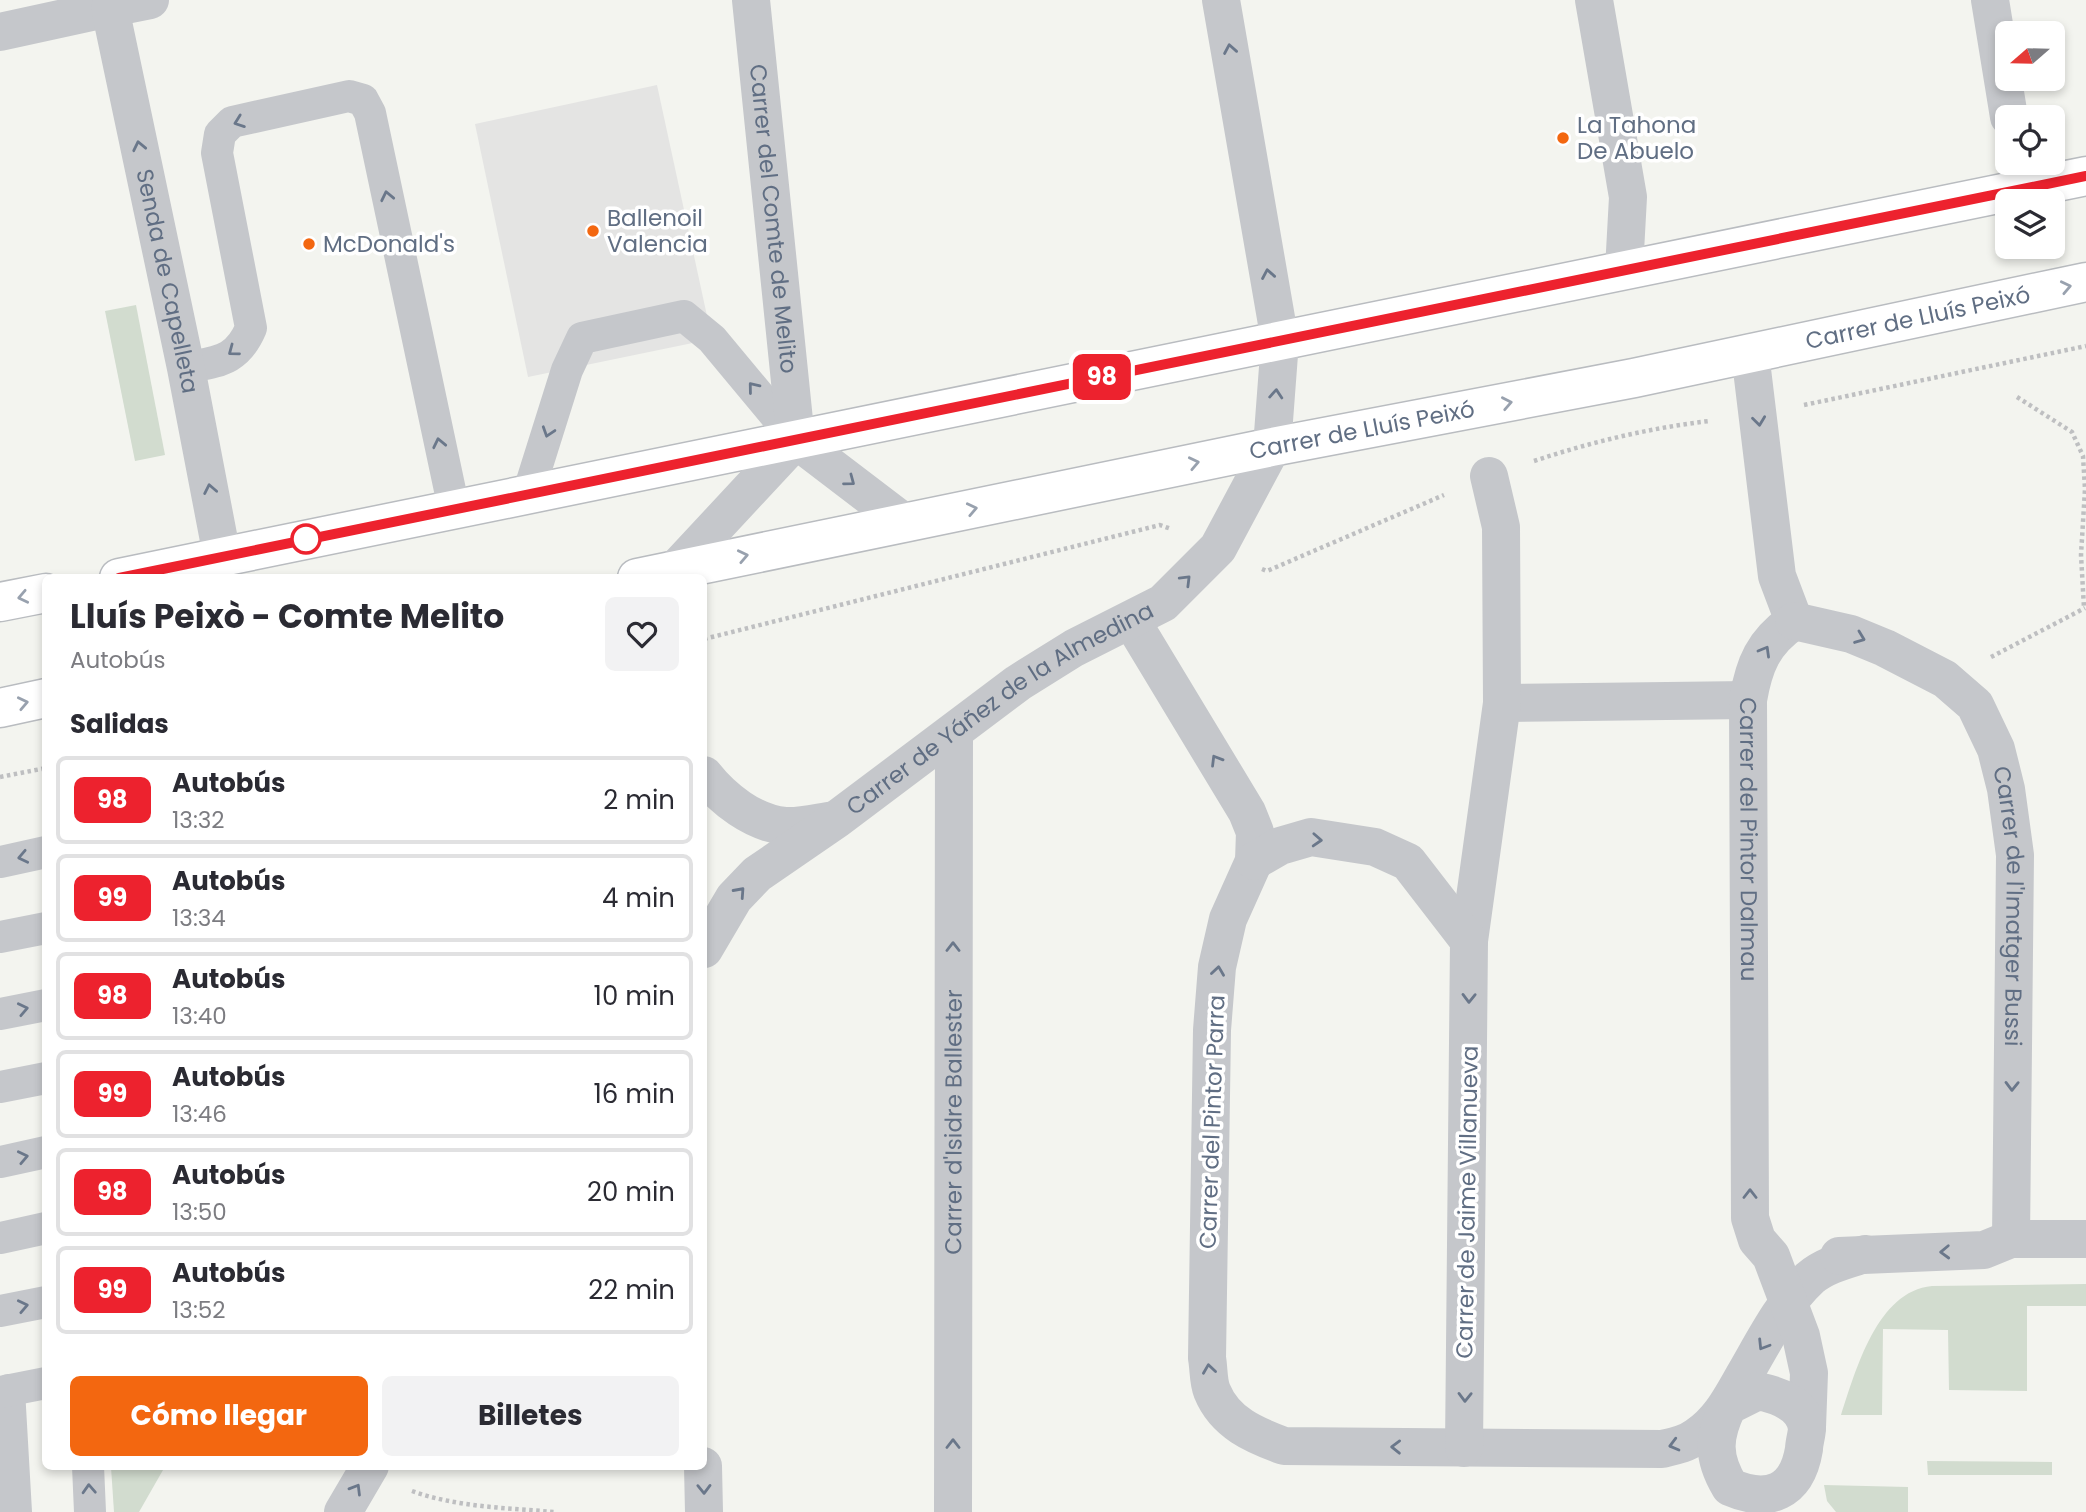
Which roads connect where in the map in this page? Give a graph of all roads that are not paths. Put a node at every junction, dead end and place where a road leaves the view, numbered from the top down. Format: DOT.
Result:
graph roads {
  1 [pos="150,0"];
  2 [pos="751,0"];
  3 [pos="1221,0"];
  4 [pos="1594,0"];
  5 [pos="1990,0"];
  6 [pos="110,8"];
  7 [pos="0,32"];
  8 [pos="2007,105"];
  9 [pos="2019,176"];
  10 [pos="2086,176"];
  11 [pos="1625,270"];
  12 [pos="2086,282"];
  13 [pos="1280,341"];
  14 [pos="1750,354"];
  15 [pos="186,368"];
  16 [pos="796,440"];
  17 [pos="1272,447"];
  18 [pos="1489,477"];
  19 [pos="528,494"];
  20 [pos="454,509"];
  21 [pos="905,523"];
  22 [pos="222,556"];
  23 [pos="676,573"];
  24 [pos="138,574"];
  25 [pos="42,594"];
  26 [pos="0,602"];
  27 [pos="1131,620"];
  28 [pos="1794,621"];
  29 [pos="42,699"];
  30 [pos="1748,700"];
  31 [pos="1502,703"];
  32 [pos="0,708"];
  33 [pos="954,732"];
  34 [pos="707,779"];
  35 [pos="837,820"];
  36 [pos="42,853"];
  37 [pos="1254,861"];
  38 [pos="0,862"];
  39 [pos="42,929"];
  40 [pos="0,937"];
  41 [pos="1469,941"];
  42 [pos="707,944"];
  43 [pos="42,1005"];
  44 [pos="0,1014"];
  45 [pos="42,1078"];
  46 [pos="0,1087"];
  47 [pos="42,1153"];
  48 [pos="0,1162"];
  49 [pos="42,1229"];
  50 [pos="0,1238"];
  51 [pos="2011,1239"];
  52 [pos="2086,1239"];
  53 [pos="1865,1254"];
  54 [pos="1771,1256"];
  55 [pos="42,1303"];
  56 [pos="1789,1303"];
  57 [pos="0,1311"];
  58 [pos="42,1384"];
  59 [pos="4,1391"];
  60 [pos="1728,1406"];
  61 [pos="1807,1427"];
  62 [pos="1464,1448"];
  63 [pos="1801,1467"];
  64 [pos="88,1470"];
  65 [pos="368,1470"];
  66 [pos="703,1470"];
  67 [pos="1741,1500"];
  68 [pos="16,1512"];
  69 [pos="90,1512"];
  70 [pos="343,1512"];
  71 [pos="704,1512"];
  72 [pos="953,1512"];
  73 [pos="1791,1512"];
  1 -- 6 [label="street"];
  2 -- 16 [label="street, Carrer del Comte de Melito"];
  13 -- 3 [label="street, one-way"];
  4 -- 11 [label="street"];
  5 -- 8 [label="street"];
  6 -- 7 [label="street"];
  15 -- 6 [label="street, Senda de Capelleta, one-way"];
  9 -- 10 [label="main road"];
  9 -- 11 [label="main road"];
  11 -- 13 [label="main road"];
  14 -- 12 [label="main road, Carrer de Lluís Peixó, one-way"];
  13 -- 16 [label="main road"];
  17 -- 13 [label="street, one-way"];
  17 -- 14 [label="main road, Carrer de Lluís Peixó, one-way"];
  14 -- 28 [label="street, one-way"];
  20 -- 15 [label="lane, one-way"];
  22 -- 15 [label="street, Senda de Capelleta, one-way"];
  16 -- 19 [label="main road"];
  16 -- 19 [label="lane, one-way"];
  16 -- 21 [label="street, one-way"];
  16 -- 23 [label="street"];
  21 -- 17 [label="main road, Carrer de Lluís Peixó, one-way"];
  27 -- 17 [label="street, Carrer de Yáñez de la Almedina, one-way"];
  18 -- 31 [label="street, Carrer de Jaime Villanueva"];
  19 -- 20 [label="main road"];
  20 -- 22 [label="main road"];
  23 -- 21 [label="main road, Carrer de Lluís Peixó, one-way"];
  22 -- 24 [label="main road"];
  25 -- 26 [label="main road, one-way"];
  27 -- 33 [label="street, Carrer de Yáñez de la Almedina"];
  37 -- 27 [label="street, Carrer del Pintor Parra, one-way"];
  30 -- 28 [label="street, Carrer del Pintor Dalmau, one-way"];
  28 -- 51 [label="street, Carrer de l'Imatger Bussi, one-way"];
  32 -- 29 [label="main road, one-way"];
  30 -- 31 [label="street"];
  54 -- 30 [label="street, Carrer del Pintor Dalmau, one-way"];
  31 -- 41 [label="street, Carrer de Jaime Villanueva"];
  33 -- 35 [label="street, Carrer de Yáñez de la Almedina"];
  72 -- 33 [label="street, Carrer d'Isidre Ballester, one-way"];
  34 -- 35 [label="street"];
  42 -- 35 [label="street, Carrer de Yáñez de la Almedina, one-way"];
  36 -- 38 [label="lane, one-way"];
  37 -- 41 [label="street, one-way"];
  62 -- 37 [label="street, Carrer del Pintor Parra, one-way"];
  39 -- 40 [label="lane"];
  41 -- 62 [label="street, Carrer de Jaime Villanueva, one-way"];
  44 -- 43 [label="lane, one-way"];
  45 -- 46 [label="lane"];
  48 -- 47 [label="lane, one-way"];
  49 -- 50 [label="lane"];
  51 -- 52 [label="street"];
  51 -- 53 [label="street, one-way"];
  53 -- 54 [label="street"];
  53 -- 56 [label="street"];
  54 -- 56 [label="street, Carrer del Pintor Dalmau"];
  57 -- 55 [label="lane, one-way"];
  56 -- 60 [label="street, one-way"];
  56 -- 61 [label="street, Carrer del Pintor Dalmau"];
  58 -- 59 [label="lane"];
  59 -- 68 [label="lane"];
  60 -- 61 [label="street"];
  60 -- 62 [label="street, one-way"];
  60 -- 67 [label="street"];
  61 -- 63 [label="street, Carrer del Pintor Dalmau"];
  63 -- 67 [label="street"];
  63 -- 73 [label="street, Carrer del Pintor Dalmau"];
  69 -- 64 [label="lane, one-way"];
  70 -- 65 [label="street, one-way"];
  66 -- 71 [label="street, one-way"];
}
